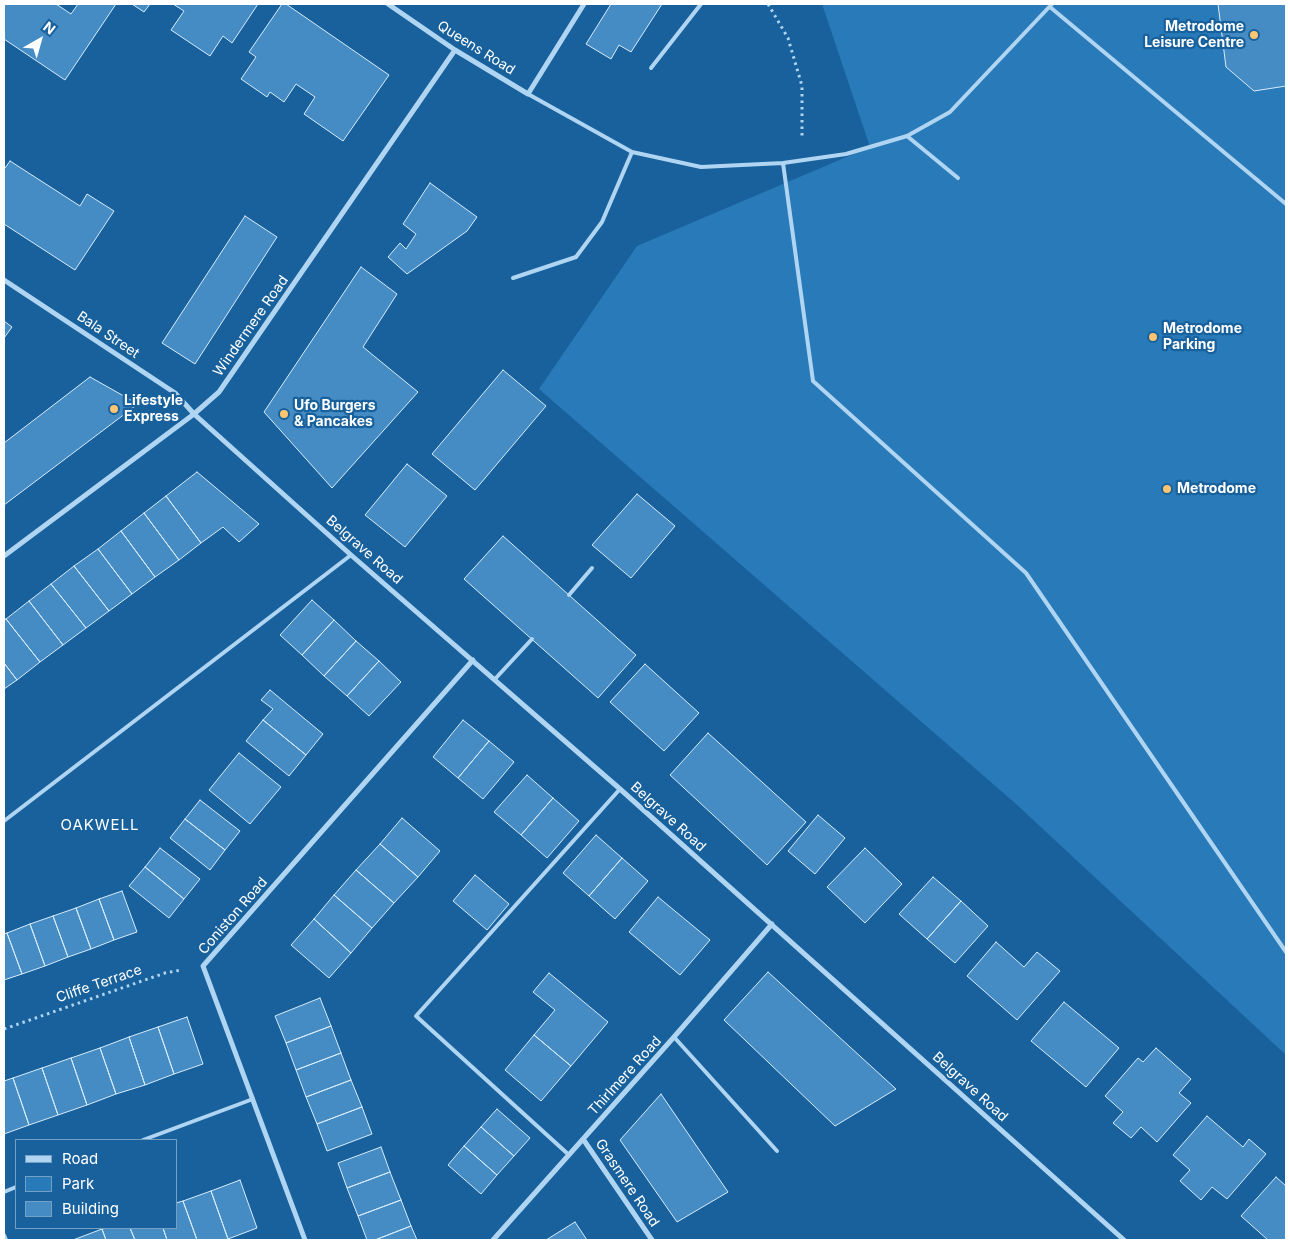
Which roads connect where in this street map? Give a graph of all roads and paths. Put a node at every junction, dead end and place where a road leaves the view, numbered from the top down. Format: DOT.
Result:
graph roads {
  1 [pos="388,4"];
  2 [pos="584,4"];
  3 [pos="701,4"];
  4 [pos="768,4"];
  5 [pos="1051,5"];
  6 [pos="456,50"];
  7 [pos="651,68"];
  8 [pos="528,94"];
  9 [pos="907,136"];
  10 [pos="632,152"];
  11 [pos="801,160"];
  12 [pos="783,163"];
  13 [pos="958,178"];
  14 [pos="1286,204"];
  15 [pos="513,278"];
  16 [pos="4,280"];
  17 [pos="194,414"];
  18 [pos="351,555"];
  19 [pos="4,556"];
  20 [pos="592,568"];
  21 [pos="569,595"];
  22 [pos="532,638"];
  23 [pos="473,660"];
  24 [pos="495,679"];
  25 [pos="620,789"];
  26 [pos="4,821"];
  27 [pos="772,924"];
  28 [pos="1286,952"];
  29 [pos="203,966"];
  30 [pos="4,1029"];
  31 [pos="674,1037"];
  32 [pos="253,1099"];
  33 [pos="146,1139"];
  34 [pos="583,1139"];
  35 [pos="777,1151"];
  36 [pos="569,1155"];
  37 [pos="4,1236"];
  38 [pos="6,1240"];
  39 [pos="306,1240"];
  40 [pos="493,1240"];
  41 [pos="652,1240"];
  42 [pos="1124,1240"];
  1 -- 6 [label="street, Queens Road"];
  2 -- 8 [label="street"];
  3 -- 7 [label="lane"];
  4 -- 11 [label="path"];
  5 -- 9 [label="lane"];
  5 -- 14 [label="lane"];
  6 -- 8 [label="street, Queens Road"];
  6 -- 17 [label="street, Windermere Road"];
  8 -- 10 [label="lane"];
  9 -- 11 [label="lane"];
  9 -- 13 [label="lane"];
  10 -- 12 [label="lane"];
  10 -- 15 [label="lane"];
  11 -- 12 [label="lane"];
  12 -- 28 [label="lane"];
  16 -- 17 [label="street, Bala Street"];
  17 -- 18 [label="street, Belgrave Road"];
  17 -- 19 [label="street, Windermere Road"];
  18 -- 23 [label="street, Belgrave Road"];
  18 -- 26 [label="lane"];
  20 -- 21 [label="lane"];
  22 -- 24 [label="lane"];
  23 -- 24 [label="street, Belgrave Road"];
  23 -- 29 [label="street, Coniston Road"];
  24 -- 25 [label="street, Belgrave Road"];
  25 -- 27 [label="street, Belgrave Road"];
  25 -- 36 [label="lane"];
  27 -- 31 [label="street, Thirlmere Road"];
  27 -- 42 [label="street, Belgrave Road"];
  29 -- 30 [label="path, Cliffe Terrace"];
  29 -- 32 [label="street, Coniston Road"];
  31 -- 34 [label="street, Thirlmere Road"];
  31 -- 35 [label="lane"];
  32 -- 33 [label="lane"];
  32 -- 39 [label="street, Coniston Road"];
  34 -- 36 [label="street, Thirlmere Road"];
  34 -- 41 [label="street, Grasmere Road"];
  36 -- 40 [label="street, Thirlmere Road"];
  37 -- 38 [label="lane"];
}
